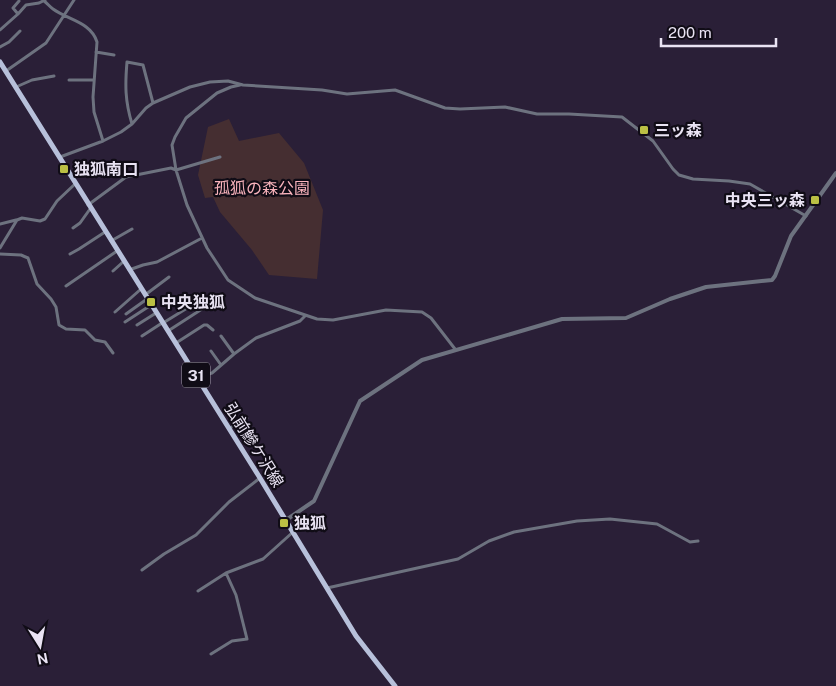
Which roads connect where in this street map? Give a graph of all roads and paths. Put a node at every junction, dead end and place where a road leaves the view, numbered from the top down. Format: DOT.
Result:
graph roads {
  1 [pos="45,0"];
  2 [pos="74,0"];
  3 [pos="18,1"];
  4 [pos="18,14"];
  5 [pos="65,16"];
  6 [pos="0,30"];
  7 [pos="20,31"];
  8 [pos="0,47"];
  9 [pos="96,52"];
  10 [pos="114,55"];
  11 [pos="0,62"];
  12 [pos="6,71"];
  13 [pos="54,76"];
  14 [pos="69,80"];
  15 [pos="93,80"];
  16 [pos="243,85"];
  17 [pos="16,88"];
  18 [pos="153,103"];
  19 [pos="132,124"];
  20 [pos="103,141"];
  21 [pos="220,156"];
  22 [pos="58,158"];
  23 [pos="176,170"];
  24 [pos="836,173"];
  25 [pos="75,184"];
  26 [pos="89,207"];
  27 [pos="806,216"];
  28 [pos="17,220"];
  29 [pos="0,224"];
  30 [pos="73,228"];
  31 [pos="132,230"];
  32 [pos="105,232"];
  33 [pos="202,238"];
  34 [pos="111,241"];
  35 [pos="0,248"];
  36 [pos="116,251"];
  37 [pos="0,254"];
  38 [pos="70,254"];
  39 [pos="123,262"];
  40 [pos="129,270"];
  41 [pos="113,271"];
  42 [pos="170,277"];
  43 [pos="66,286"];
  44 [pos="141,289"];
  45 [pos="146,297"];
  46 [pos="197,302"];
  47 [pos="151,305"];
  48 [pos="202,309"];
  49 [pos="116,312"];
  50 [pos="156,313"];
  51 [pos="126,314"];
  52 [pos="305,316"];
  53 [pos="125,322"];
  54 [pos="162,323"];
  55 [pos="137,325"];
  56 [pos="213,330"];
  57 [pos="168,331"];
  58 [pos="142,336"];
  59 [pos="221,336"];
  60 [pos="176,344"];
  61 [pos="455,350"];
  62 [pos="211,351"];
  63 [pos="113,353"];
  64 [pos="234,354"];
  65 [pos="221,365"];
  66 [pos="197,377"];
  67 [pos="247,418"];
  68 [pos="229,428"];
  69 [pos="260,478"];
  70 [pos="286,520"];
  71 [pos="292,532"];
  72 [pos="698,541"];
  73 [pos="142,570"];
  74 [pos="226,573"];
  75 [pos="328,588"];
  76 [pos="198,591"];
  77 [pos="211,654"];
  78 [pos="395,686"];
  1 -- 4 [label="street"];
  1 -- 5 [label="street"];
  2 -- 5 [label="street"];
  3 -- 4 [label="street"];
  4 -- 6 [label="street"];
  5 -- 9 [label="street"];
  5 -- 12 [label="street"];
  7 -- 8 [label="street"];
  9 -- 10 [label="street"];
  9 -- 15 [label="street"];
  11 -- 12 [label="main road, 弘前鰺ケ沢線 / 31"];
  12 -- 17 [label="main road, 弘前鰺ケ沢線 / 31"];
  13 -- 17 [label="street"];
  14 -- 15 [label="street"];
  15 -- 20 [label="street"];
  16 -- 18 [label="street"];
  16 -- 23 [label="street"];
  16 -- 27 [label="street"];
  17 -- 22 [label="main road, 弘前鰺ケ沢線 / 31"];
  18 -- 19 [label="street"];
  18 -- 19 [label="street"];
  19 -- 20 [label="street"];
  20 -- 22 [label="street"];
  21 -- 23 [label="street"];
  22 -- 25 [label="main road, 弘前鰺ケ沢線 / 31"];
  23 -- 26 [label="street"];
  23 -- 33 [label="street"];
  24 -- 27 [label="street"];
  25 -- 26 [label="main road, 弘前鰺ケ沢線 / 31"];
  25 -- 28 [label="street"];
  26 -- 30 [label="street"];
  26 -- 32 [label="main road, 弘前鰺ケ沢線 / 31"];
  27 -- 61 [label="street"];
  28 -- 29 [label="street"];
  28 -- 35 [label="street"];
  31 -- 34 [label="street"];
  32 -- 34 [label="main road, 弘前鰺ケ沢線 / 31"];
  32 -- 38 [label="street"];
  33 -- 40 [label="street"];
  33 -- 52 [label="street"];
  34 -- 36 [label="main road, 弘前鰺ケ沢線 / 31"];
  36 -- 39 [label="main road, 弘前鰺ケ沢線 / 31"];
  36 -- 43 [label="street"];
  37 -- 63 [label="street"];
  39 -- 40 [label="main road, 弘前鰺ケ沢線 / 31"];
  39 -- 41 [label="street"];
  40 -- 44 [label="main road, 弘前鰺ケ沢線 / 31"];
  42 -- 45 [label="street"];
  44 -- 45 [label="main road, 弘前鰺ケ沢線 / 31"];
  44 -- 49 [label="street"];
  45 -- 47 [label="main road, 弘前鰺ケ沢線 / 31"];
  45 -- 51 [label="street"];
  46 -- 54 [label="street"];
  47 -- 50 [label="main road, 弘前鰺ケ沢線 / 31"];
  47 -- 53 [label="street"];
  48 -- 57 [label="street"];
  50 -- 54 [label="main road, 弘前鰺ケ沢線 / 31"];
  50 -- 55 [label="street"];
  52 -- 61 [label="street"];
  52 -- 64 [label="street"];
  54 -- 57 [label="main road, 弘前鰺ケ沢線 / 31"];
  54 -- 58 [label="street"];
  56 -- 60 [label="street"];
  57 -- 60 [label="main road, 弘前鰺ケ沢線 / 31"];
  59 -- 64 [label="street"];
  60 -- 66 [label="main road, 弘前鰺ケ沢線 / 31"];
  61 -- 70 [label="street"];
  62 -- 65 [label="street"];
  64 -- 65 [label="street"];
  65 -- 66 [label="street"];
  66 -- 68 [label="main road, 弘前鰺ケ沢線 / 31"];
  67 -- 68 [label="street"];
  68 -- 69 [label="main road, 弘前鰺ケ沢線 / 31"];
  69 -- 70 [label="main road, 弘前鰺ケ沢線 / 31"];
  69 -- 73 [label="street"];
  70 -- 71 [label="main road, 弘前鰺ケ沢線 / 31"];
  71 -- 74 [label="street"];
  71 -- 75 [label="main road, 弘前鰺ケ沢線 / 31"];
  72 -- 75 [label="street"];
  74 -- 76 [label="street"];
  74 -- 77 [label="street"];
  75 -- 78 [label="main road, 弘前鰺ケ沢線 / 31"];
}
